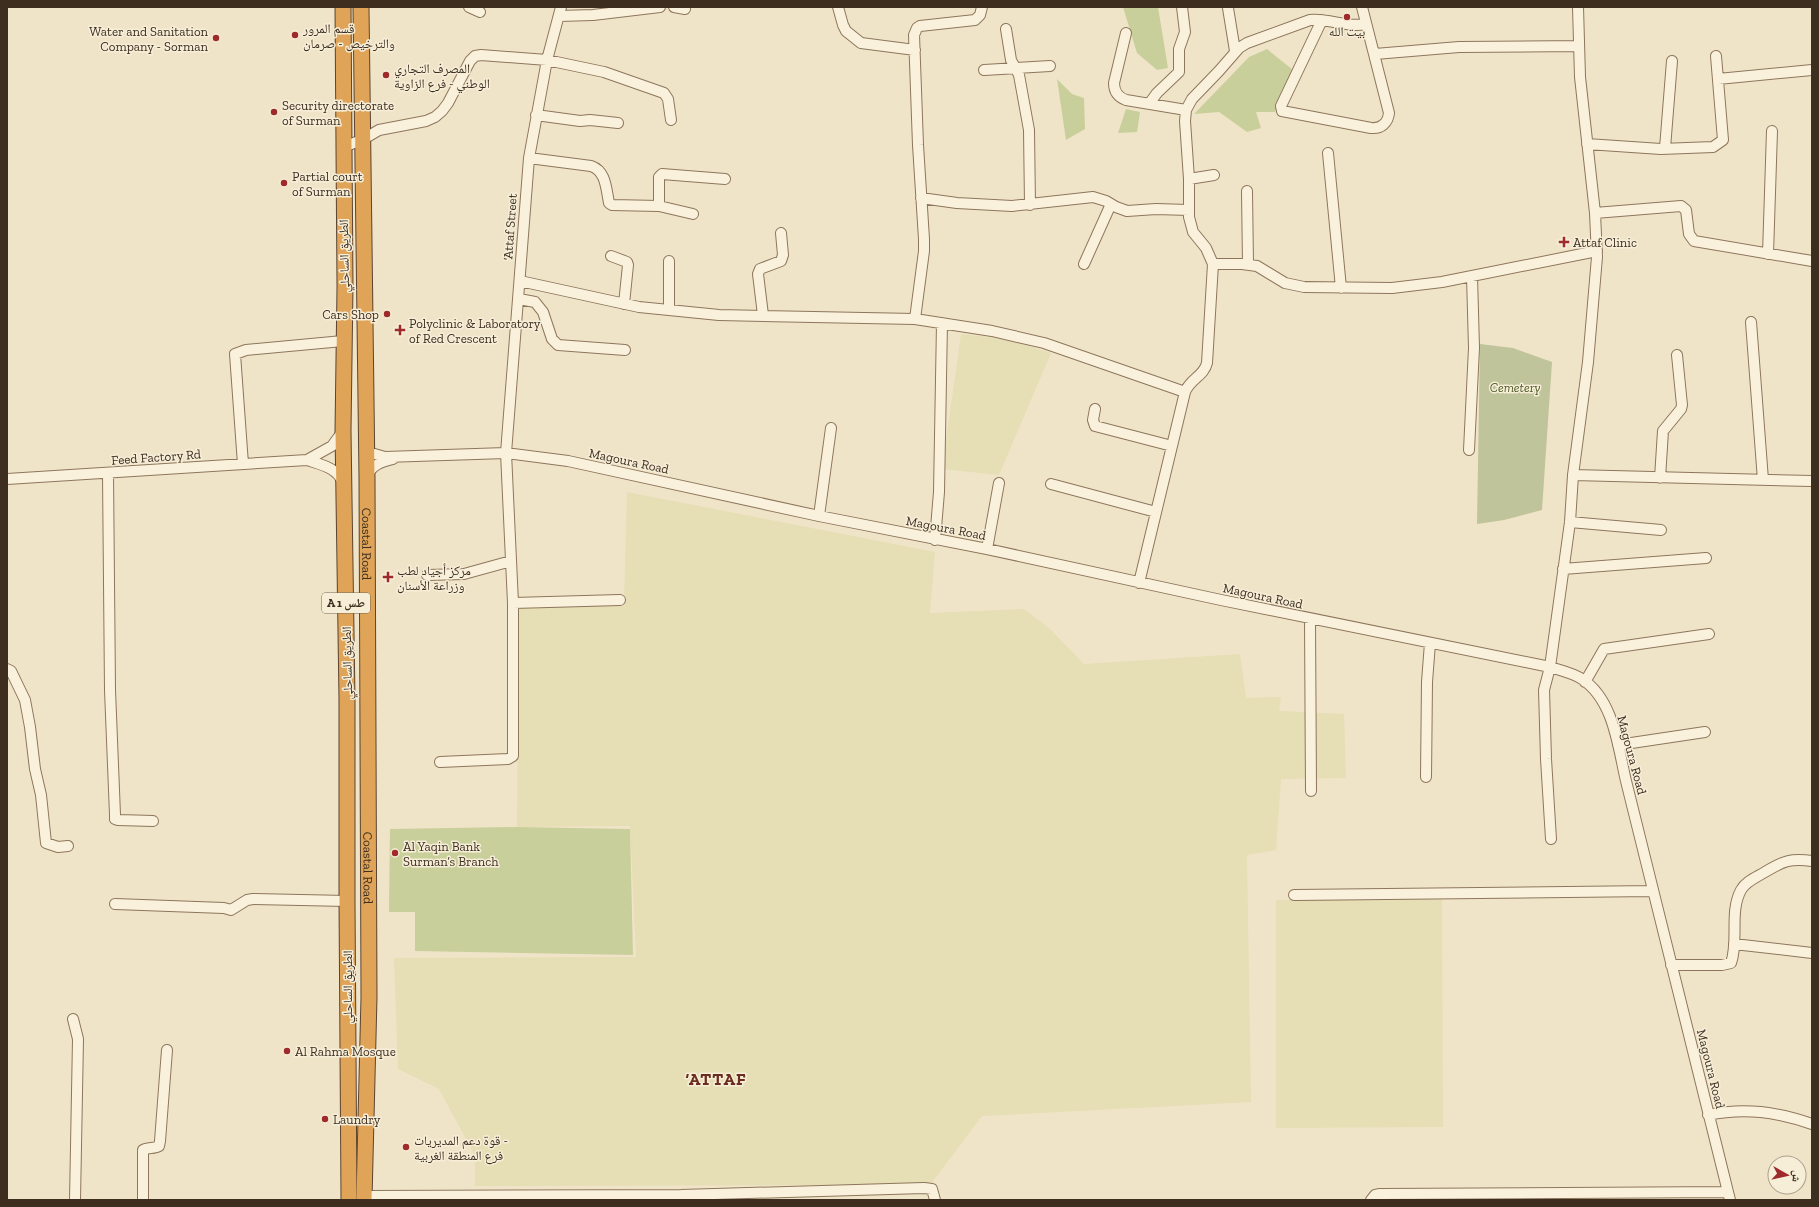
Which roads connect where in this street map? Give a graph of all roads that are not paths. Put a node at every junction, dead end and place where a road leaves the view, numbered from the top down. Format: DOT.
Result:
graph roads {
  1 [pos="343,7"];
  2 [pos="361,7"];
  3 [pos="469,7"];
  4 [pos="660,7"];
  5 [pos="674,7"];
  6 [pos="838,7"];
  7 [pos="982,7"];
  8 [pos="1182,7"];
  9 [pos="1362,7"];
  10 [pos="1578,7"];
  11 [pos="1228,8"];
  12 [pos="685,9"];
  13 [pos="560,11"];
  14 [pos="480,12"];
  15 [pos="1322,20"];
  16 [pos="1366,24"];
  17 [pos="1006,29"];
  18 [pos="1126,33"];
  19 [pos="1578,46"];
  20 [pos="915,50"];
  21 [pos="1235,51"];
  22 [pos="1375,54"];
  23 [pos="1716,56"];
  24 [pos="546,60"];
  25 [pos="1672,61"];
  26 [pos="1050,66"];
  27 [pos="1016,68"];
  28 [pos="984,70"];
  29 [pos="1812,70"];
  30 [pos="1718,79"];
  31 [pos="1149,104"];
  32 [pos="1186,110"];
  33 [pos="536,115"];
  34 [pos="671,120"];
  35 [pos="618,123"];
  36 [pos="1772,131"];
  37 [pos="362,140"];
  38 [pos="1587,144"];
  39 [pos="343,147"];
  40 [pos="1665,148"];
  41 [pos="1328,153"];
  42 [pos="529,158"];
  43 [pos="1214,175"];
  44 [pos="725,179"];
  45 [pos="1189,179"];
  46 [pos="1248,191"];
  47 [pos="921,198"];
  48 [pos="1111,204"];
  49 [pos="1030,205"];
  50 [pos="659,206"];
  51 [pos="1189,210"];
  52 [pos="1595,213"];
  53 [pos="693,214"];
  54 [pos="781,234"];
  55 [pos="1597,251"];
  56 [pos="1768,254"];
  57 [pos="612,256"];
  58 [pos="669,261"];
  59 [pos="1812,261"];
  60 [pos="1084,264"];
  61 [pos="1213,264"];
  62 [pos="1248,264"];
  63 [pos="1472,276"];
  64 [pos="520,281"];
  65 [pos="1341,288"];
  66 [pos="519,299"];
  67 [pos="624,304"];
  68 [pos="669,310"];
  69 [pos="763,315"];
  70 [pos="915,319"];
  71 [pos="1751,322"];
  72 [pos="942,323"];
  73 [pos="343,341"];
  74 [pos="626,350"];
  75 [pos="1677,355"];
  76 [pos="1185,392"];
  77 [pos="1096,409"];
  78 [pos="832,428"];
  79 [pos="343,431"];
  80 [pos="1172,446"];
  81 [pos="366,448"];
  82 [pos="1469,450"];
  83 [pos="506,453"];
  84 [pos="401,457"];
  85 [pos="307,460"];
  86 [pos="243,464"];
  87 [pos="108,473"];
  88 [pos="1573,475"];
  89 [pos="367,478"];
  90 [pos="1660,478"];
  91 [pos="7,479"];
  92 [pos="1763,480"];
  93 [pos="1812,480"];
  94 [pos="999,483"];
  95 [pos="1051,484"];
  96 [pos="345,489"];
  97 [pos="1156,512"];
  98 [pos="819,516"];
  99 [pos="1570,522"];
  100 [pos="1661,530"];
  101 [pos="935,540"];
  102 [pos="987,549"];
  103 [pos="1706,558"];
  104 [pos="511,561"];
  105 [pos="1563,569"];
  106 [pos="427,575"];
  107 [pos="1140,583"];
  108 [pos="620,600"];
  109 [pos="513,603"];
  110 [pos="1310,619"];
  111 [pos="1709,634"];
  112 [pos="1430,643"];
  113 [pos="1550,666"];
  114 [pos="7,669"];
  115 [pos="1585,682"];
  116 [pos="1705,732"];
  117 [pos="1618,745"];
  118 [pos="440,762"];
  119 [pos="1426,777"];
  120 [pos="1311,791"];
  121 [pos="153,821"];
  122 [pos="1551,839"];
  123 [pos="68,846"];
  124 [pos="1812,861"];
  125 [pos="1653,891"];
  126 [pos="1294,895"];
  127 [pos="347,901"];
  128 [pos="115,904"];
  129 [pos="1734,944"];
  130 [pos="1812,953"];
  131 [pos="1671,965"];
  132 [pos="369,997"];
  133 [pos="347,1000"];
  134 [pos="73,1019"];
  135 [pos="168,1050"];
  136 [pos="1708,1115"];
  137 [pos="1812,1124"];
  138 [pos="1602,1196"];
  139 [pos="1729,1196"];
  140 [pos="1513,1197"];
  141 [pos="364,1198"];
  142 [pos="76,1200"];
  143 [pos="143,1200"];
  144 [pos="349,1200"];
  145 [pos="934,1200"];
  146 [pos="1371,1200"];
  1 -- 39 [label="highway, الطريق الساحلي / A 1 طس"];
  2 -- 37 [label="highway, Coastal Road / A 1 طس"];
  3 -- 14 [label="street"];
  4 -- 13 [label="street"];
  5 -- 12 [label="street"];
  6 -- 20 [label="street"];
  7 -- 20 [label="street"];
  8 -- 31 [label="street"];
  9 -- 16 [label="street"];
  10 -- 19 [label="street"];
  11 -- 21 [label="street"];
  13 -- 24 [label="street, ‘Attaf Street"];
  15 -- 16 [label="street"];
  15 -- 21 [label="street"];
  15 -- 22 [label="street"];
  16 -- 22 [label="street"];
  17 -- 27 [label="street"];
  18 -- 31 [label="street"];
  19 -- 22 [label="street"];
  19 -- 38 [label="street"];
  20 -- 47 [label="street"];
  21 -- 32 [label="street"];
  23 -- 30 [label="street"];
  24 -- 33 [label="street, ‘Attaf Street"];
  24 -- 34 [label="street"];
  24 -- 37 [label="street"];
  25 -- 40 [label="street"];
  26 -- 27 [label="street"];
  27 -- 28 [label="street"];
  27 -- 49 [label="street"];
  29 -- 30 [label="street"];
  30 -- 40 [label="street"];
  31 -- 32 [label="street"];
  32 -- 45 [label="street"];
  33 -- 35 [label="street"];
  33 -- 42 [label="street, ‘Attaf Street"];
  36 -- 56 [label="street"];
  37 -- 39 [label="street"];
  37 -- 81 [label="highway, Coastal Road / A 1 طس"];
  38 -- 40 [label="street"];
  38 -- 52 [label="street"];
  39 -- 73 [label="highway, الطريق الساحلي / A 1 طس"];
  41 -- 65 [label="street"];
  42 -- 50 [label="street"];
  42 -- 64 [label="street, ‘Attaf Street"];
  43 -- 45 [label="street"];
  44 -- 50 [label="street"];
  45 -- 51 [label="street"];
  46 -- 62 [label="street"];
  47 -- 49 [label="street"];
  47 -- 70 [label="street"];
  48 -- 49 [label="street"];
  48 -- 51 [label="street"];
  48 -- 60 [label="street"];
  50 -- 53 [label="street"];
  51 -- 61 [label="street"];
  52 -- 55 [label="street"];
  52 -- 56 [label="street"];
  54 -- 69 [label="street"];
  55 -- 63 [label="street"];
  55 -- 88 [label="street"];
  56 -- 59 [label="street"];
  57 -- 67 [label="street"];
  58 -- 68 [label="street"];
  61 -- 62 [label="street"];
  61 -- 76 [label="street"];
  62 -- 65 [label="street"];
  63 -- 65 [label="street"];
  63 -- 82 [label="street"];
  64 -- 66 [label="street, ‘Attaf Street"];
  64 -- 67 [label="street"];
  66 -- 74 [label="street"];
  66 -- 83 [label="street, ‘Attaf Street"];
  67 -- 68 [label="street"];
  68 -- 69 [label="street"];
  69 -- 70 [label="street"];
  70 -- 72 [label="street"];
  71 -- 92 [label="street"];
  72 -- 76 [label="street"];
  72 -- 101 [label="street"];
  73 -- 79 [label="highway, الطريق الساحلي / A 1 طس"];
  73 -- 86 [label="street"];
  75 -- 90 [label="street"];
  76 -- 80 [label="street"];
  77 -- 80 [label="street"];
  78 -- 98 [label="street"];
  79 -- 85 [label="street, Feed Factory Rd"];
  79 -- 96 [label="highway, الطريق الساحلي / A 1 طس"];
  80 -- 97 [label="street"];
  81 -- 84 [label="street, Magoura Road"];
  81 -- 89 [label="highway, Coastal Road / A 1 طس"];
  83 -- 84 [label="street, Magoura Road"];
  83 -- 98 [label="street, Magoura Road"];
  83 -- 104 [label="street, ‘Attaf Street"];
  84 -- 89 [label="street, Magoura Road"];
  85 -- 86 [label="street, Feed Factory Rd"];
  85 -- 96 [label="street, Feed Factory Rd"];
  86 -- 87 [label="street, Feed Factory Rd"];
  87 -- 91 [label="street, Feed Factory Rd"];
  87 -- 121 [label="street"];
  88 -- 90 [label="street"];
  88 -- 99 [label="street"];
  89 -- 132 [label="highway, Coastal Road / A 1 طس"];
  90 -- 92 [label="street"];
  92 -- 93 [label="street"];
  94 -- 102 [label="street"];
  95 -- 97 [label="street"];
  96 -- 127 [label="highway, الطريق الساحلي / A 1 طس"];
  97 -- 107 [label="street"];
  98 -- 101 [label="street, Magoura Road"];
  99 -- 100 [label="street"];
  99 -- 105 [label="street"];
  101 -- 102 [label="street, Magoura Road"];
  102 -- 107 [label="street, Magoura Road"];
  103 -- 105 [label="street"];
  104 -- 106 [label="street"];
  104 -- 109 [label="street, ‘Attaf Street"];
  105 -- 113 [label="street"];
  107 -- 110 [label="street, Magoura Road"];
  108 -- 109 [label="street"];
  109 -- 118 [label="street, ‘Attaf Street"];
  110 -- 112 [label="street, Magoura Road"];
  110 -- 120 [label="street"];
  111 -- 115 [label="street"];
  112 -- 113 [label="street, Magoura Road"];
  112 -- 119 [label="street"];
  113 -- 115 [label="street, Magoura Road"];
  113 -- 122 [label="street"];
  114 -- 123 [label="street"];
  115 -- 117 [label="street, Magoura Road"];
  116 -- 117 [label="street"];
  117 -- 125 [label="street, Magoura Road"];
  124 -- 129 [label="street"];
  125 -- 126 [label="street"];
  125 -- 131 [label="street, Magoura Road"];
  127 -- 128 [label="street"];
  127 -- 133 [label="highway, الطريق الساحلي / A 1 طس"];
  129 -- 130 [label="street"];
  129 -- 131 [label="street"];
  131 -- 136 [label="street, Magoura Road"];
  132 -- 133 [label="highway"];
  132 -- 141 [label="highway, Coastal Road / A 1 طس"];
  133 -- 144 [label="highway, الطريق الساحلي / A 1 طس"];
  134 -- 142 [label="street"];
  135 -- 143 [label="street"];
  136 -- 137 [label="street"];
  136 -- 139 [label="street, Magoura Road"];
  138 -- 139 [label="street"];
  138 -- 140 [label="street"];
  140 -- 146 [label="street"];
  141 -- 145 [label="street"];
}
